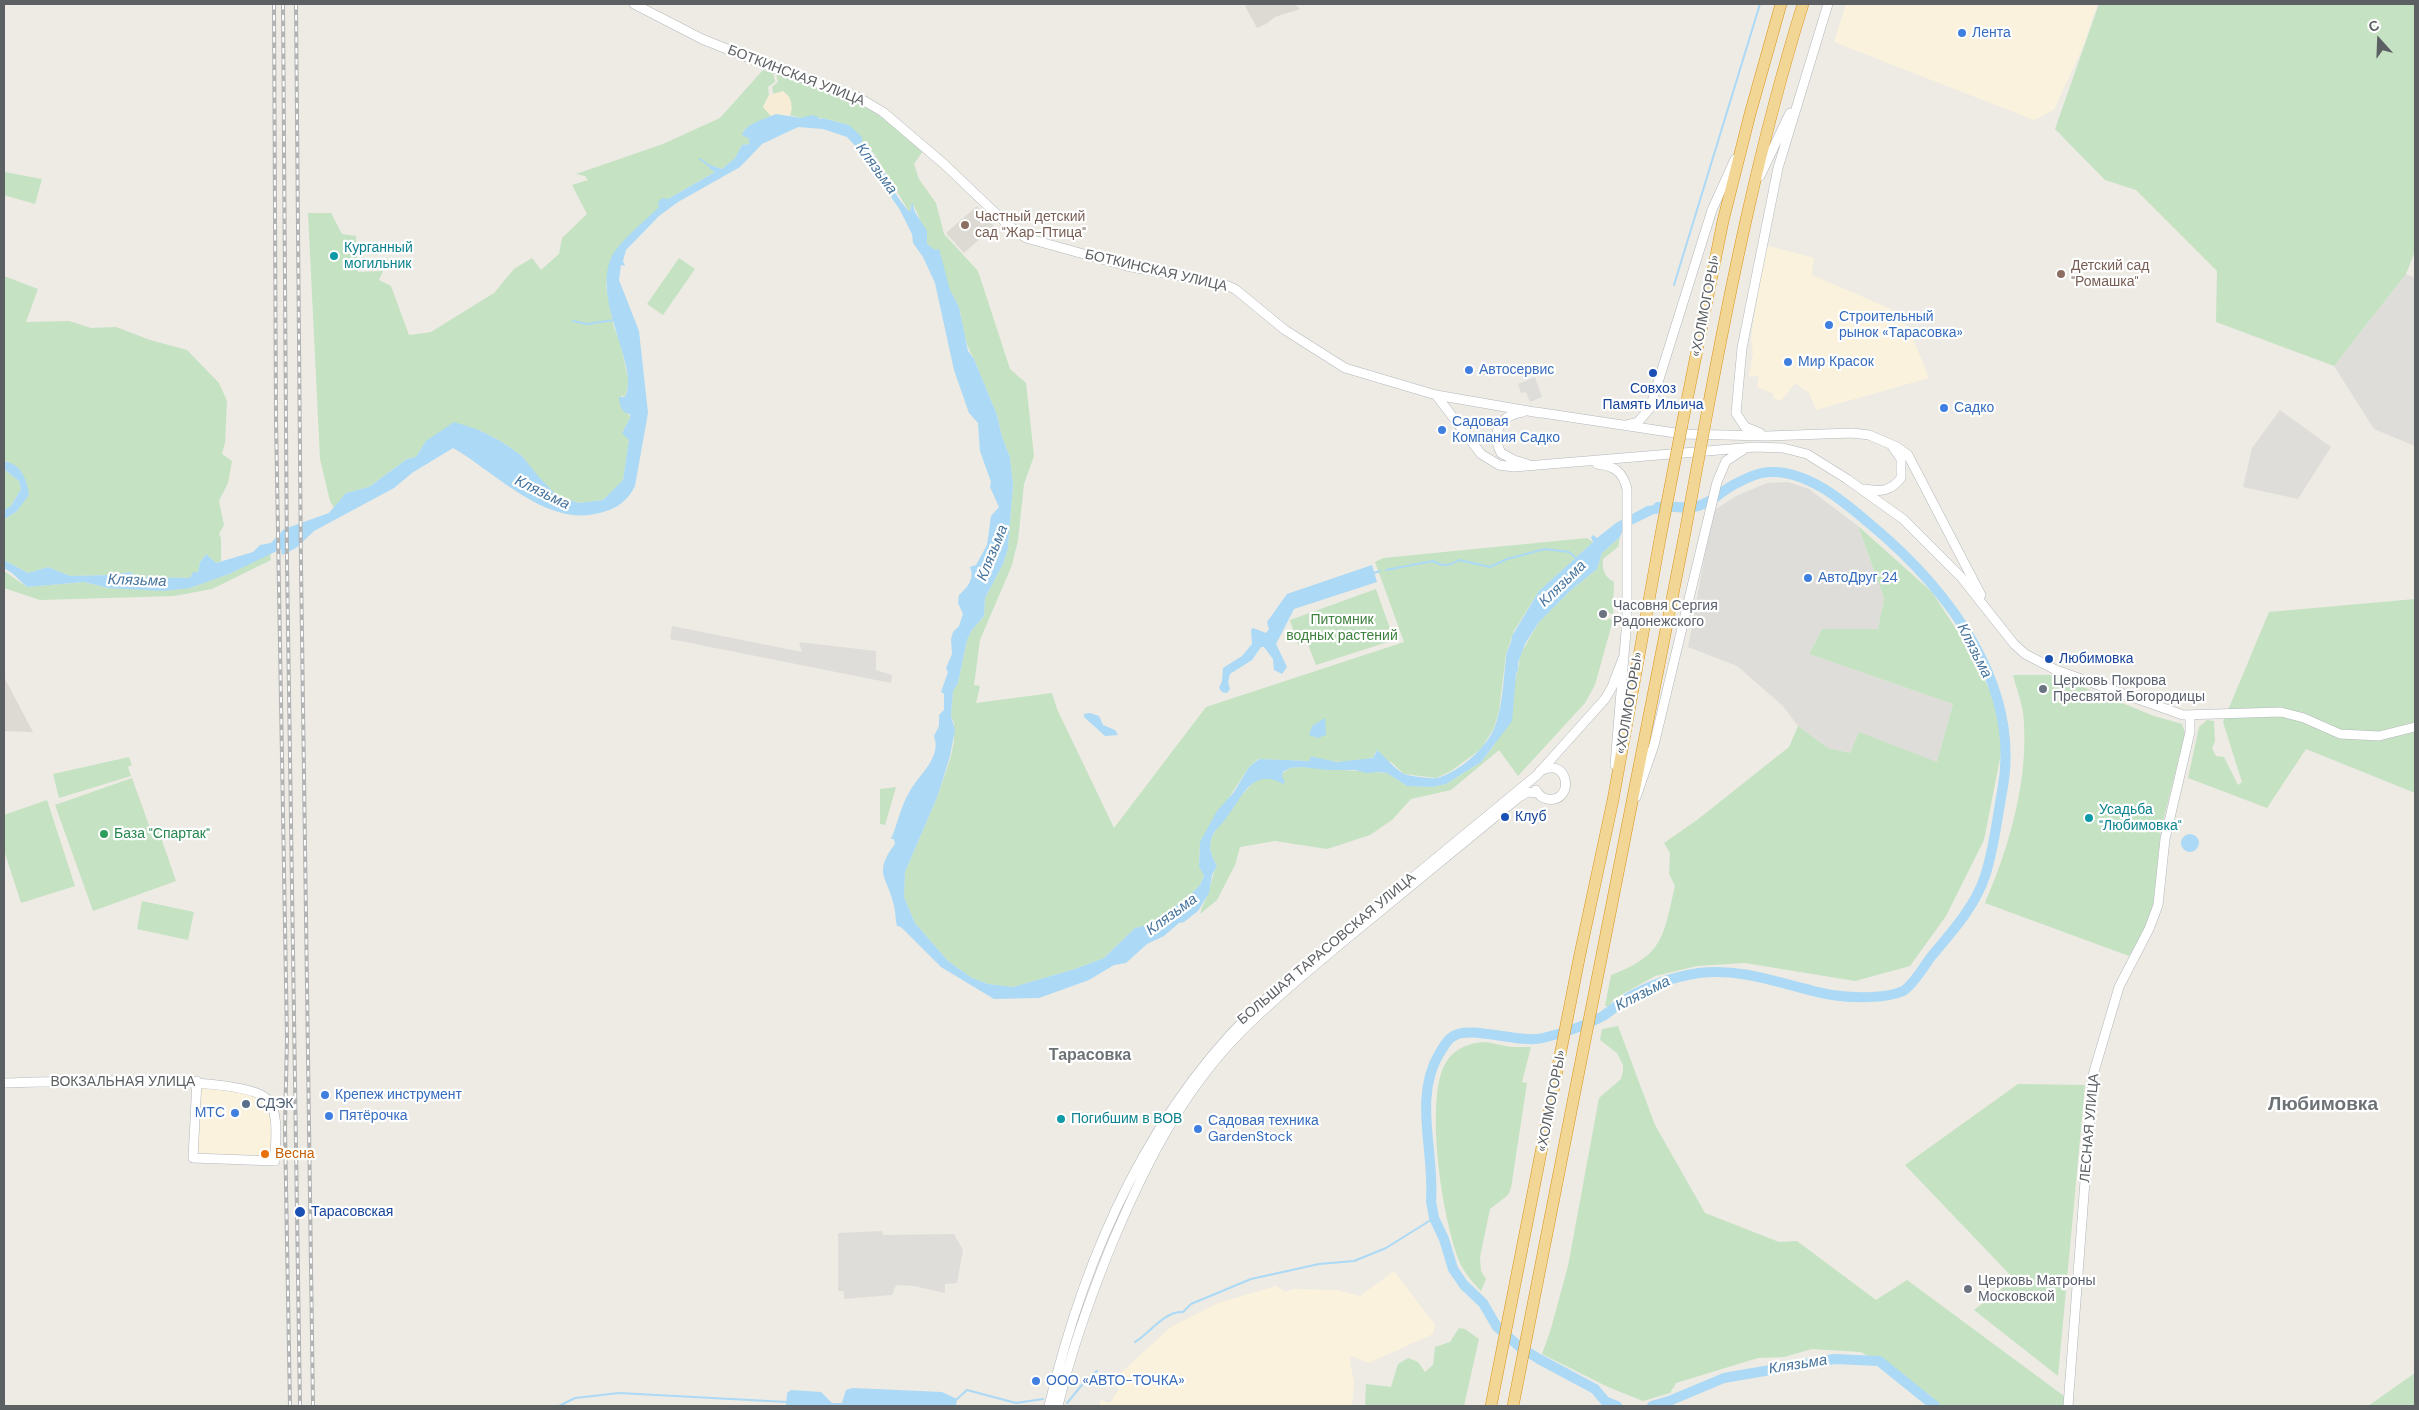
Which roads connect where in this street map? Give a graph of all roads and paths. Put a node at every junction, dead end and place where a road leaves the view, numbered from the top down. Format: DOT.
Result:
graph roads {
  1 [pos="634,4"];
  2 [pos="1781,4"];
  3 [pos="1802,4"];
  4 [pos="1828,4"];
  5 [pos="1801,92"];
  6 [pos="1745,135"];
  7 [pos="1752,192"];
  8 [pos="1436,395"];
  9 [pos="1540,413"];
  10 [pos="1613,424"];
  11 [pos="1767,436"];
  12 [pos="1891,445"];
  13 [pos="1755,446"];
  14 [pos="1575,461"];
  15 [pos="1532,466"];
  16 [pos="1859,487"];
  17 [pos="1996,622"];
  18 [pos="1623,658"];
  19 [pos="2190,715"];
  20 [pos="2415,727"];
  21 [pos="1538,773"];
  22 [pos="1538,793"];
  23 [pos="1612,800"];
  24 [pos="1628,817"];
  25 [pos="197,1081"];
  26 [pos="4,1083"];
  27 [pos="1049,1406"];
  28 [pos="1058,1406"];
  29 [pos="1491,1406"];
  30 [pos="1515,1406"];
  31 [pos="2068,1406"];
  1 -- 8 [label="street, БОТКИНСКАЯ УЛИЦА"];
  2 -- 6 [label="highway, «ХОЛМОГОРЫ»"];
  3 -- 7 [label="highway, «ХОЛМОГОРЫ»"];
  4 -- 5 [label="street"];
  5 -- 7 [label="street"];
  5 -- 11 [label="street"];
  6 -- 10 [label="street"];
  6 -- 23 [label="highway, «ХОЛМОГОРЫ», bridge"];
  7 -- 24 [label="highway, «ХОЛМОГОРЫ», bridge"];
  8 -- 9 [label="street, БОТКИНСКАЯ УЛИЦА"];
  8 -- 15 [label="street"];
  9 -- 10 [label="street"];
  9 -- 15 [label="street"];
  10 -- 11 [label="street"];
  11 -- 12 [label="street"];
  12 -- 16 [label="street"];
  12 -- 17 [label="street"];
  13 -- 14 [label="street"];
  13 -- 16 [label="street"];
  13 -- 24 [label="street"];
  14 -- 15 [label="street"];
  14 -- 18 [label="street"];
  16 -- 17 [label="street"];
  17 -- 19 [label="street"];
  18 -- 21 [label="street, БОЛЬШАЯ ТАРАСОВСКАЯ УЛИЦА"];
  18 -- 23 [label="street"];
  19 -- 20 [label="street"];
  19 -- 31 [label="street, ЛЕСНАЯ УЛИЦА"];
  21 -- 22 [label="street"];
  21 -- 22 [label="street"];
  21 -- 27 [label="street, БОЛЬШАЯ ТАРАСОВСКАЯ УЛИЦА"];
  22 -- 28 [label="street, БОЛЬШАЯ ТАРАСОВСКАЯ УЛИЦА"];
  23 -- 29 [label="highway, «ХОЛМОГОРЫ»"];
  24 -- 30 [label="highway, «ХОЛМОГОРЫ»"];
  25 -- 25 [label="street, ВОКЗАЛЬНАЯ УЛИЦА"];
  25 -- 26 [label="street, ВОКЗАЛЬНАЯ УЛИЦА"];
}
